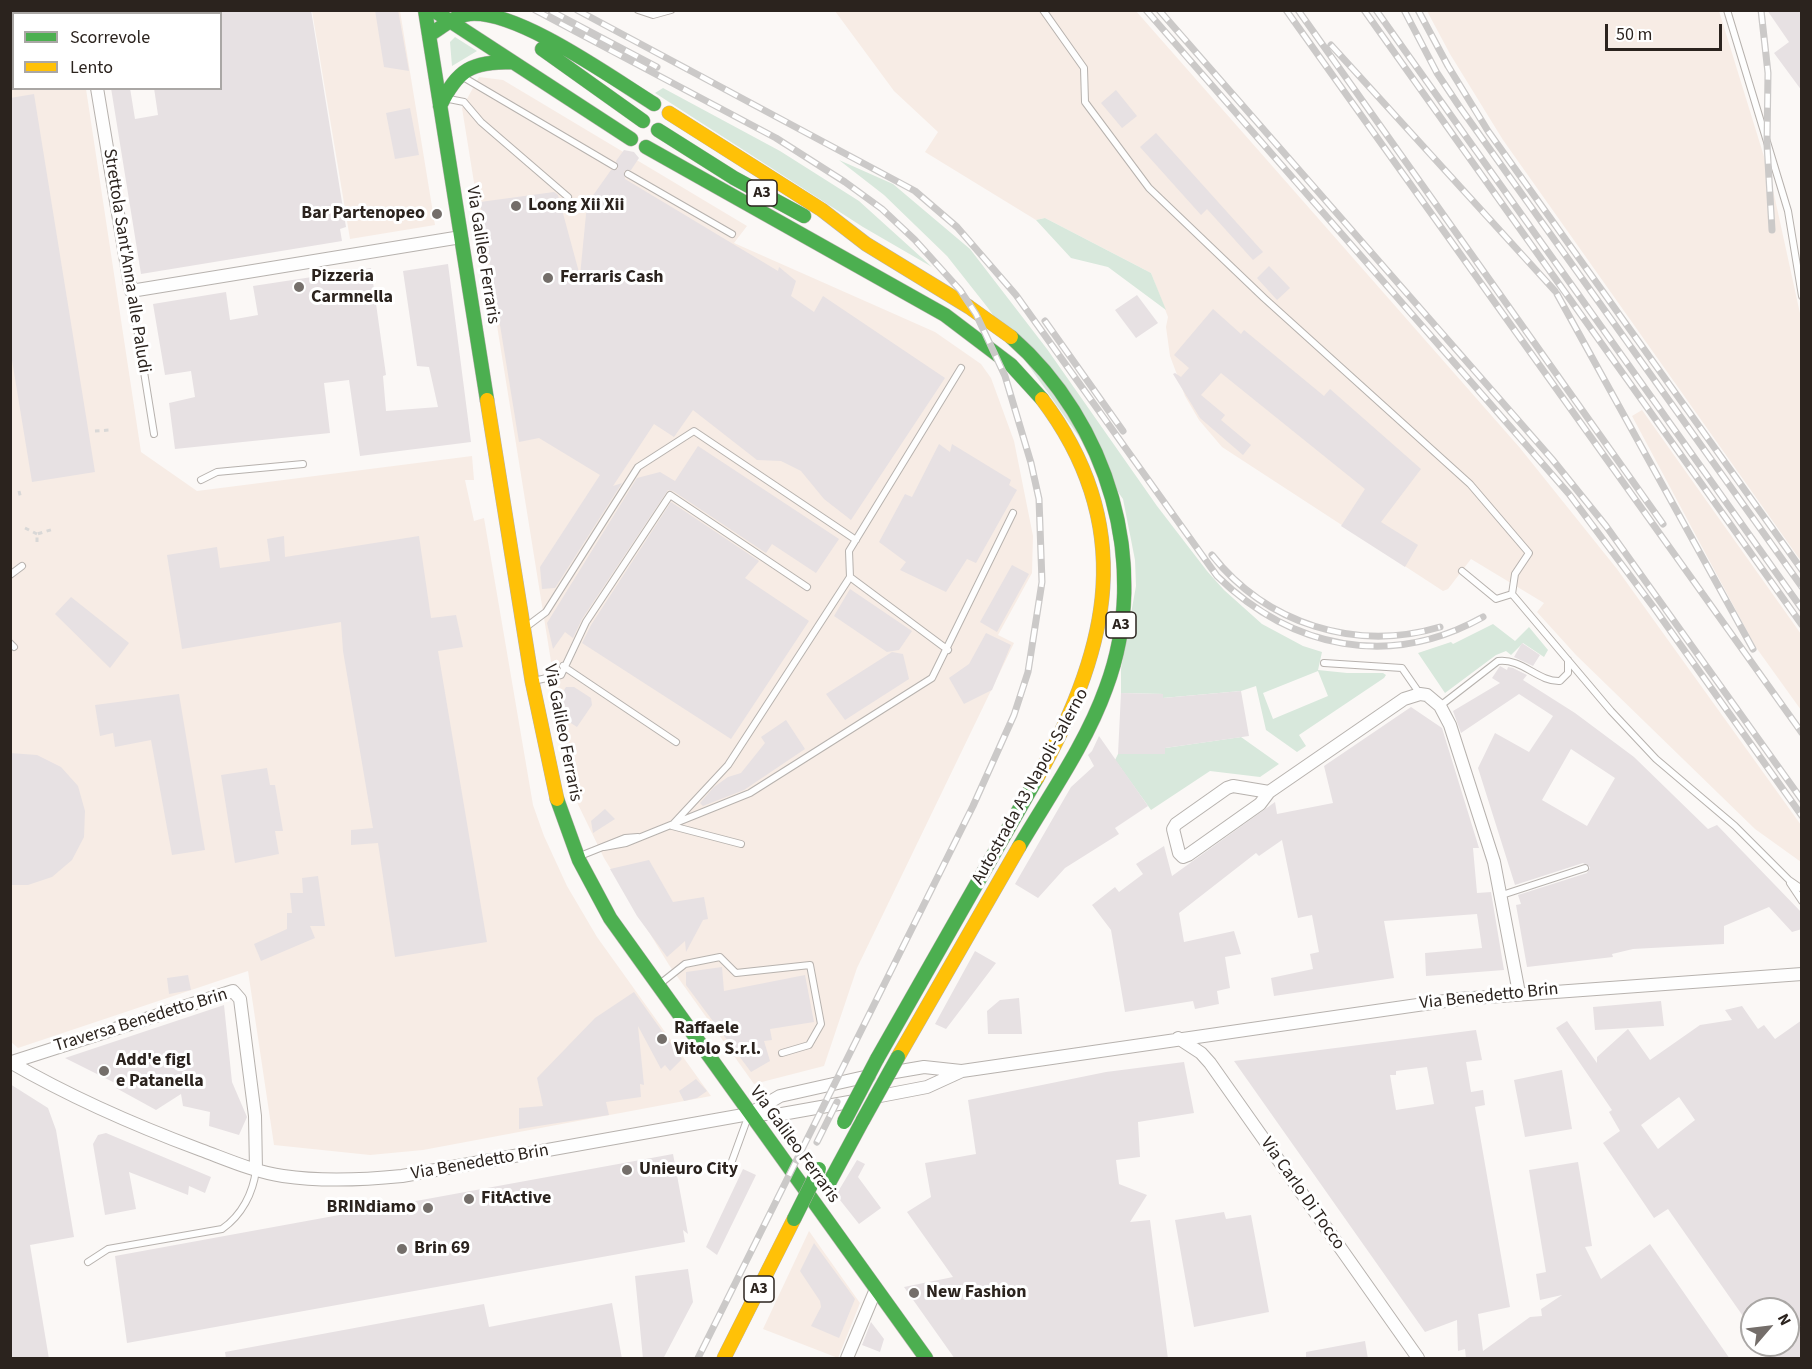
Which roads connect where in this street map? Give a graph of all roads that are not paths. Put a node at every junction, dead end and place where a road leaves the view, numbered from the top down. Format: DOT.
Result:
graph roads {
  1 [pos="425,10"];
  2 [pos="433,10"];
  3 [pos="494,10"];
  4 [pos="638,10"];
  5 [pos="671,10"];
  6 [pos="1043,10"];
  7 [pos="1727,10"];
  8 [pos="451,22"];
  9 [pos="513,24"];
  10 [pos="429,35"];
  11 [pos="512,62"];
  12 [pos="458,74"];
  13 [pos="97,90"];
  14 [pos="441,102"];
  15 [pos="654,104"];
  16 [pos="669,113"];
  17 [pos="643,121"];
  18 [pos="658,130"];
  19 [pos="632,139"];
  20 [pos="646,147"];
  21 [pos="614,166"];
  22 [pos="628,174"];
  23 [pos="568,197"];
  24 [pos="732,234"];
  25 [pos="461,237"];
  26 [pos="871,247"];
  27 [pos="131,291"];
  28 [pos="1802,296"];
  29 [pos="961,368"];
  30 [pos="154,434"];
  31 [pos="303,464"];
  32 [pos="201,480"];
  33 [pos="1013,513"];
  34 [pos="856,540"];
  35 [pos="22,566"];
  36 [pos="1462,571"];
  37 [pos="10,575"];
  38 [pos="850,577"];
  39 [pos="807,587"];
  40 [pos="1512,594"];
  41 [pos="524,628"];
  42 [pos="948,650"];
  43 [pos="1566,656"];
  44 [pos="1324,663"];
  45 [pos="563,666"];
  46 [pos="532,681"];
  47 [pos="1420,694"];
  48 [pos="1440,706"];
  49 [pos="676,742"];
  50 [pos="1269,792"];
  51 [pos="671,826"];
  52 [pos="741,844"];
  53 [pos="576,857"];
  54 [pos="1585,868"];
  55 [pos="1789,880"];
  56 [pos="1802,890"];
  57 [pos="1502,895"];
  58 [pos="1802,900"];
  59 [pos="1802,974"];
  60 [pos="658,986"];
  61 [pos="1519,993"];
  62 [pos="1178,1038"];
  63 [pos="782,1053"];
  64 [pos="11,1062"];
  65 [pos="962,1071"];
  66 [pos="750,1113"];
  67 [pos="841,1127"];
  68 [pos="732,1161"];
  69 [pos="822,1164"];
  70 [pos="256,1170"];
  71 [pos="215,1230"];
  72 [pos="216,1238"];
  73 [pos="88,1262"];
  74 [pos="876,1289"];
  75 [pos="724,1359"];
  76 [pos="739,1359"];
  77 [pos="847,1359"];
  78 [pos="926,1359"];
  79 [pos="1418,1359"];
  1 -- 10 [label="main road, Via Galileo Ferraris"];
  2 -- 8 [label="main road"];
  3 -- 9 [label="main road"];
  4 -- 5 [label="lane"];
  6 -- 40 [label="lane"];
  7 -- 28 [label="lane"];
  8 -- 9 [label="main road"];
  8 -- 10 [label="main road"];
  8 -- 11 [label="main road"];
  9 -- 15 [label="main road"];
  9 -- 17 [label="main road"];
  10 -- 14 [label="main road, Via Galileo Ferraris"];
  11 -- 12 [label="main road"];
  11 -- 19 [label="main road"];
  12 -- 14 [label="main road"];
  12 -- 21 [label="lane"];
  13 -- 27 [label="street, Strettola Sant'Anna alle Paludi"];
  14 -- 23 [label="lane"];
  14 -- 25 [label="main road, Via Galileo Ferraris"];
  16 -- 26 [label="main road, A3"];
  18 -- 26 [label="main road, A3"];
  20 -- 67 [label="main road, Autostrada A3 Napoli-Salerno / A3, bridge"];
  22 -- 24 [label="lane"];
  25 -- 27 [label="street"];
  25 -- 41 [label="main road, Via Galileo Ferraris"];
  26 -- 76 [label="main road, Autostrada A3 Napoli-Salerno / A3, bridge"];
  27 -- 30 [label="lane, Strettola Sant'Anna alle Paludi"];
  29 -- 34 [label="lane"];
  31 -- 32 [label="lane"];
  33 -- 42 [label="lane"];
  34 -- 38 [label="lane"];
  34 -- 41 [label="lane"];
  35 -- 37 [label="lane"];
  36 -- 40 [label="lane"];
  38 -- 42 [label="lane"];
  38 -- 51 [label="lane"];
  39 -- 45 [label="lane"];
  40 -- 43 [label="lane"];
  41 -- 46 [label="main road, Via Galileo Ferraris"];
  42 -- 51 [label="lane"];
  43 -- 48 [label="lane"];
  43 -- 55 [label="lane"];
  44 -- 47 [label="lane"];
  45 -- 46 [label="lane"];
  45 -- 49 [label="lane"];
  46 -- 53 [label="main road, Via Galileo Ferraris"];
  47 -- 48 [label="street"];
  47 -- 50 [label="street"];
  48 -- 57 [label="street"];
  50 -- 50 [label="street"];
  51 -- 52 [label="lane"];
  51 -- 53 [label="lane"];
  53 -- 60 [label="main road, Via Galileo Ferraris"];
  54 -- 57 [label="lane"];
  55 -- 56 [label="lane"];
  55 -- 58 [label="lane"];
  57 -- 61 [label="street"];
  59 -- 61 [label="street, Via Benedetto Brin"];
  60 -- 63 [label="lane"];
  60 -- 66 [label="main road, Via Galileo Ferraris"];
  61 -- 62 [label="street, Via Benedetto Brin"];
  62 -- 65 [label="street, Via Benedetto Brin"];
  62 -- 79 [label="street, Via Carlo Di Tocco"];
  64 -- 70 [label="street, Via Benedetto Brin"];
  64 -- 70 [label="street, Traversa Benedetto Brin"];
  65 -- 66 [label="street"];
  65 -- 66 [label="street, Via Benedetto Brin"];
  66 -- 68 [label="lane"];
  66 -- 70 [label="street, Via Benedetto Brin"];
  66 -- 74 [label="main road, Via Galileo Ferraris"];
  69 -- 75 [label="main road, A3, bridge"];
  70 -- 71 [label="lane"];
  71 -- 72 [label="lane"];
  71 -- 73 [label="lane"];
  74 -- 77 [label="street"];
  74 -- 78 [label="main road, Via Galileo Ferraris"];
}
